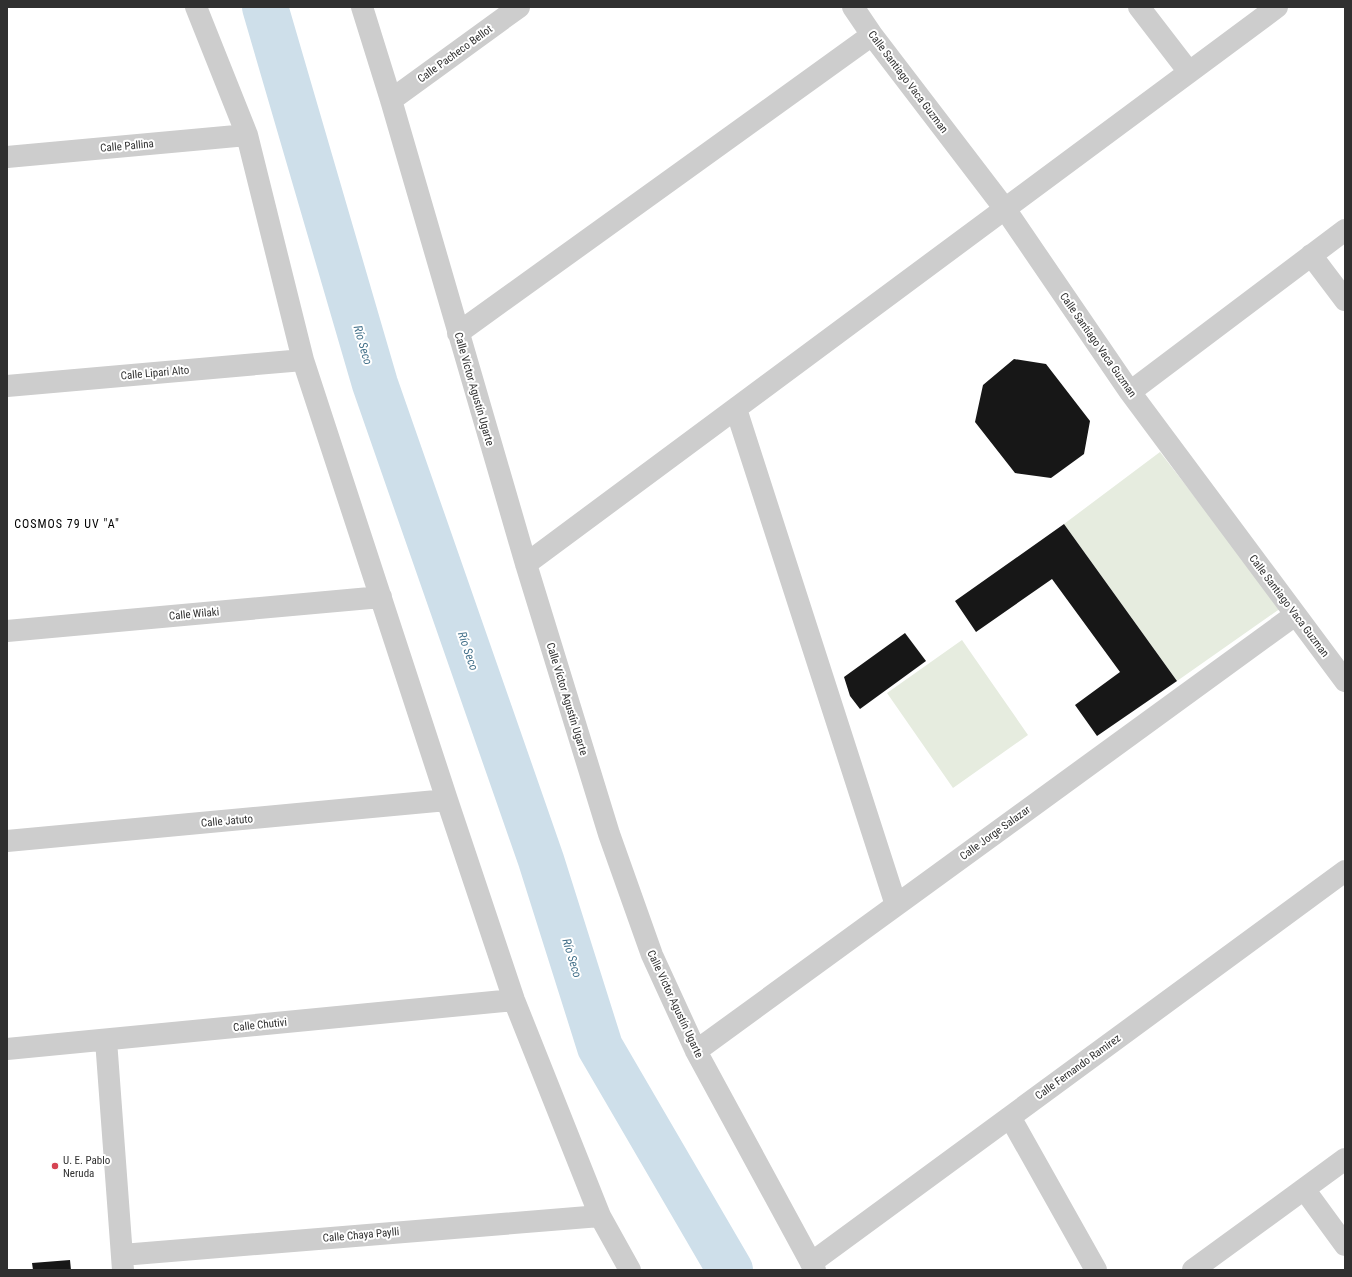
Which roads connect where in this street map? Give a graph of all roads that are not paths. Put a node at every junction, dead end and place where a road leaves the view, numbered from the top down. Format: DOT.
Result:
graph roads {
  1 [pos="196,7"];
  2 [pos="362,7"];
  3 [pos="519,7"];
  4 [pos="853,7"];
  5 [pos="1139,7"];
  6 [pos="1276,7"];
  7 [pos="872,35"];
  8 [pos="1189,72"];
  9 [pos="392,100"];
  10 [pos="247,135"];
  11 [pos="7,157"];
  12 [pos="1005,209"];
  13 [pos="1345,230"];
  14 [pos="1312,255"];
  15 [pos="1345,300"];
  16 [pos="458,332"];
  17 [pos="303,360"];
  18 [pos="7,386"];
  19 [pos="1130,392"];
  20 [pos="736,409"];
  21 [pos="526,564"];
  22 [pos="381,597"];
  23 [pos="1295,615"];
  24 [pos="7,631"];
  25 [pos="1345,680"];
  26 [pos="447,800"];
  27 [pos="7,841"];
  28 [pos="1345,871"];
  29 [pos="896,906"];
  30 [pos="514,1000"];
  31 [pos="106,1040"];
  32 [pos="7,1049"];
  33 [pos="696,1051"];
  34 [pos="1010,1117"];
  35 [pos="1345,1159"];
  36 [pos="1304,1189"];
  37 [pos="600,1216"];
  38 [pos="1345,1245"];
  39 [pos="123,1262"];
  40 [pos="813,1267"];
  41 [pos="630,1270"];
  42 [pos="1096,1270"];
  43 [pos="1193,1270"];
  1 -- 10 [label="street"];
  2 -- 9 [label="street, Calle Víctor Agustín Ugarte"];
  3 -- 9 [label="street, Calle Pacheco Bellot"];
  4 -- 7 [label="street, Calle Santiago Vaca Guzman"];
  5 -- 8 [label="street"];
  6 -- 8 [label="street"];
  7 -- 12 [label="street, Calle Santiago Vaca Guzman"];
  7 -- 16 [label="street"];
  8 -- 12 [label="street"];
  9 -- 16 [label="street, Calle Víctor Agustín Ugarte"];
  10 -- 11 [label="street, Calle Pallina"];
  10 -- 17 [label="street"];
  12 -- 19 [label="street, Calle Santiago Vaca Guzman"];
  12 -- 20 [label="street"];
  13 -- 14 [label="street"];
  14 -- 15 [label="street"];
  14 -- 19 [label="street"];
  16 -- 21 [label="street, Calle Víctor Agustín Ugarte"];
  17 -- 18 [label="street, Calle Lipari Alto"];
  17 -- 22 [label="street"];
  19 -- 23 [label="street, Calle Santiago Vaca Guzman"];
  20 -- 21 [label="street"];
  20 -- 29 [label="street"];
  21 -- 33 [label="street, Calle Víctor Agustín Ugarte"];
  22 -- 24 [label="street, Calle Wilaki"];
  22 -- 26 [label="street"];
  23 -- 25 [label="street, Calle Santiago Vaca Guzman"];
  23 -- 29 [label="street, Calle Jorge Salazar"];
  26 -- 27 [label="street, Calle Jatuto"];
  26 -- 30 [label="street"];
  28 -- 34 [label="street, Calle Fernando Ramirez"];
  29 -- 33 [label="street, Calle Jorge Salazar"];
  30 -- 31 [label="street, Calle Chutivi"];
  30 -- 37 [label="street"];
  31 -- 32 [label="street, Calle Chutivi"];
  31 -- 39 [label="street"];
  33 -- 40 [label="street, Calle Víctor Agustín Ugarte"];
  34 -- 40 [label="street, Calle Fernando Ramirez"];
  34 -- 42 [label="street"];
  35 -- 36 [label="street"];
  36 -- 38 [label="street"];
  36 -- 43 [label="street"];
  37 -- 39 [label="street, Calle Chaya Paylli"];
  37 -- 41 [label="street"];
}
